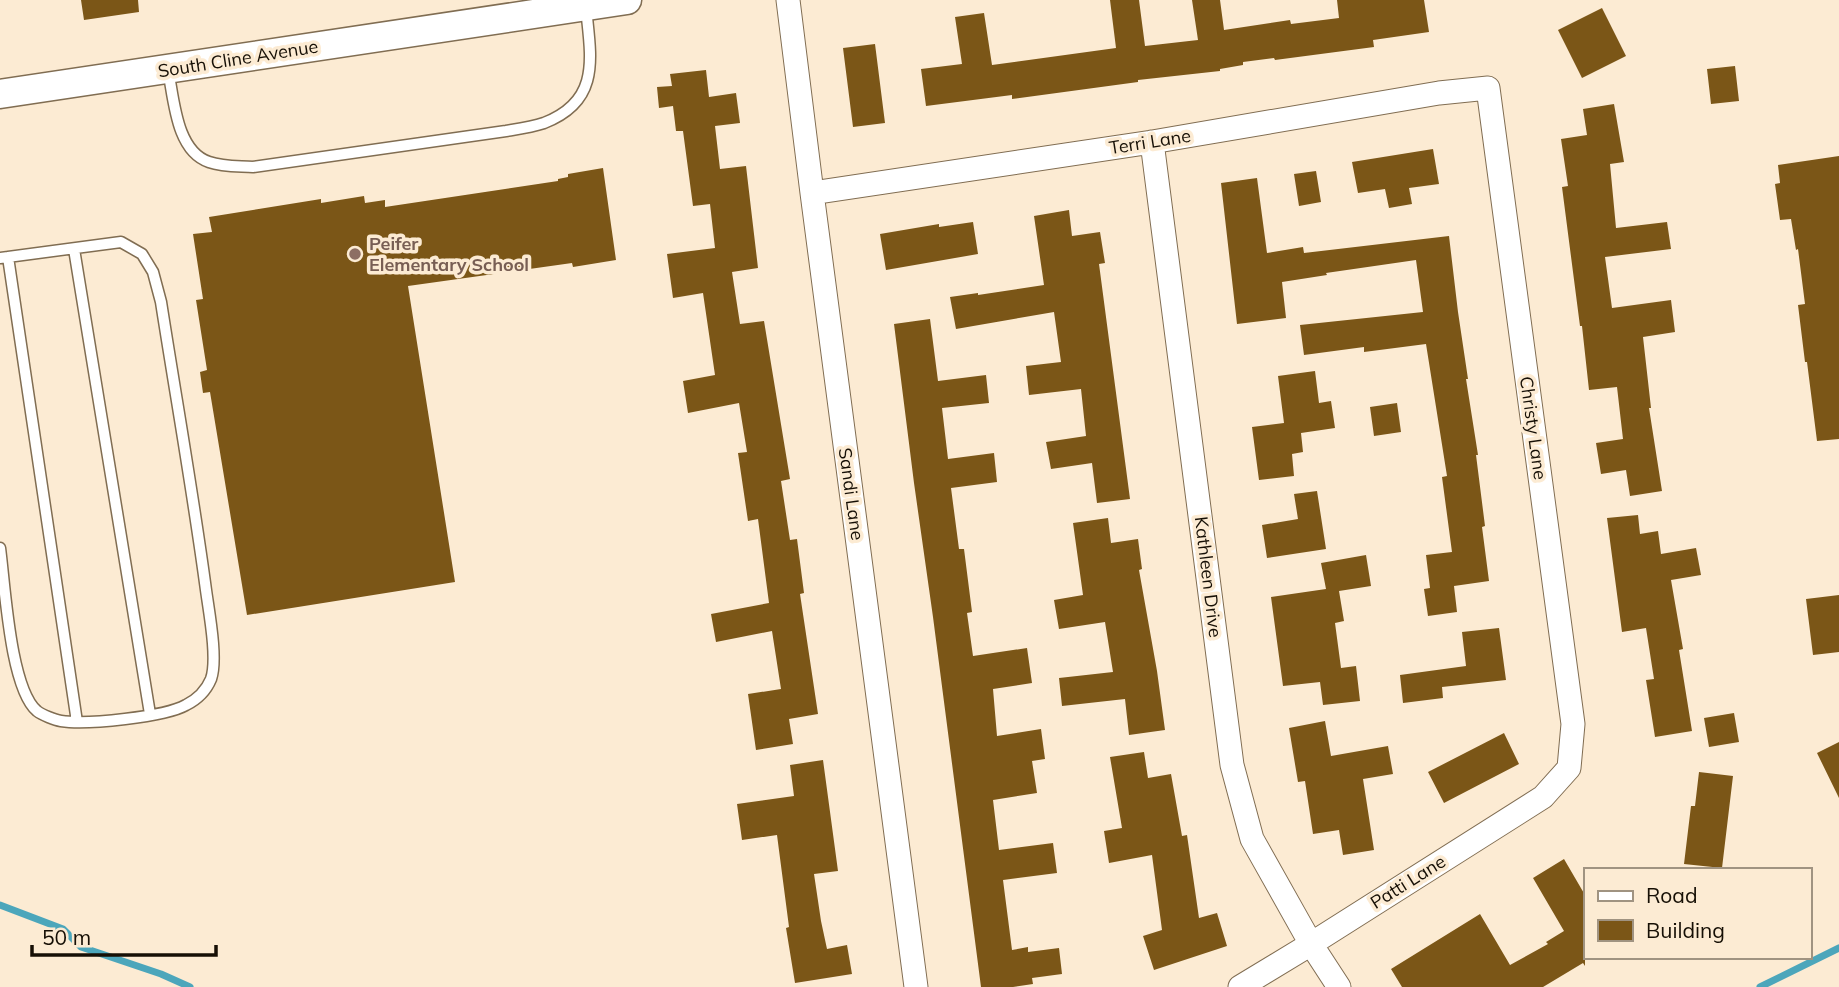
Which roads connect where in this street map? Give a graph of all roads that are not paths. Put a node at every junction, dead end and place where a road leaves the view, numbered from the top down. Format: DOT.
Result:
graph roads {
  1 [pos="627,0"];
  2 [pos="788,0"];
  3 [pos="586,6"];
  4 [pos="168,69"];
  5 [pos="1488,88"];
  6 [pos="0,94"];
  7 [pos="1152,142"];
  8 [pos="812,193"];
  9 [pos="74,248"];
  10 [pos="4,258"];
  11 [pos="0,548"];
  12 [pos="150,714"];
  13 [pos="77,722"];
  14 [pos="1569,768"];
  15 [pos="1311,944"];
  16 [pos="916,987"];
  17 [pos="1240,987"];
  18 [pos="1339,987"];
  1 -- 3 [label="street, South Cline Avenue"];
  2 -- 8 [label="street, Sandi Lane"];
  3 -- 4 [label="street, South Cline Avenue"];
  3 -- 4 [label="lane"];
  4 -- 6 [label="street, South Cline Avenue"];
  5 -- 7 [label="street, Terri Lane"];
  5 -- 14 [label="street, Christy Lane"];
  7 -- 8 [label="street, Terri Lane"];
  7 -- 15 [label="street, Kathleen Drive"];
  8 -- 16 [label="street, Sandi Lane"];
  9 -- 10 [label="lane"];
  9 -- 12 [label="lane"];
  9 -- 12 [label="lane"];
  10 -- 13 [label="lane"];
  11 -- 13 [label="lane"];
  12 -- 13 [label="lane"];
  14 -- 15 [label="street, Patti Lane"];
  15 -- 17 [label="street, Patti Lane"];
  15 -- 18 [label="street, Kathleen Drive"];
}
